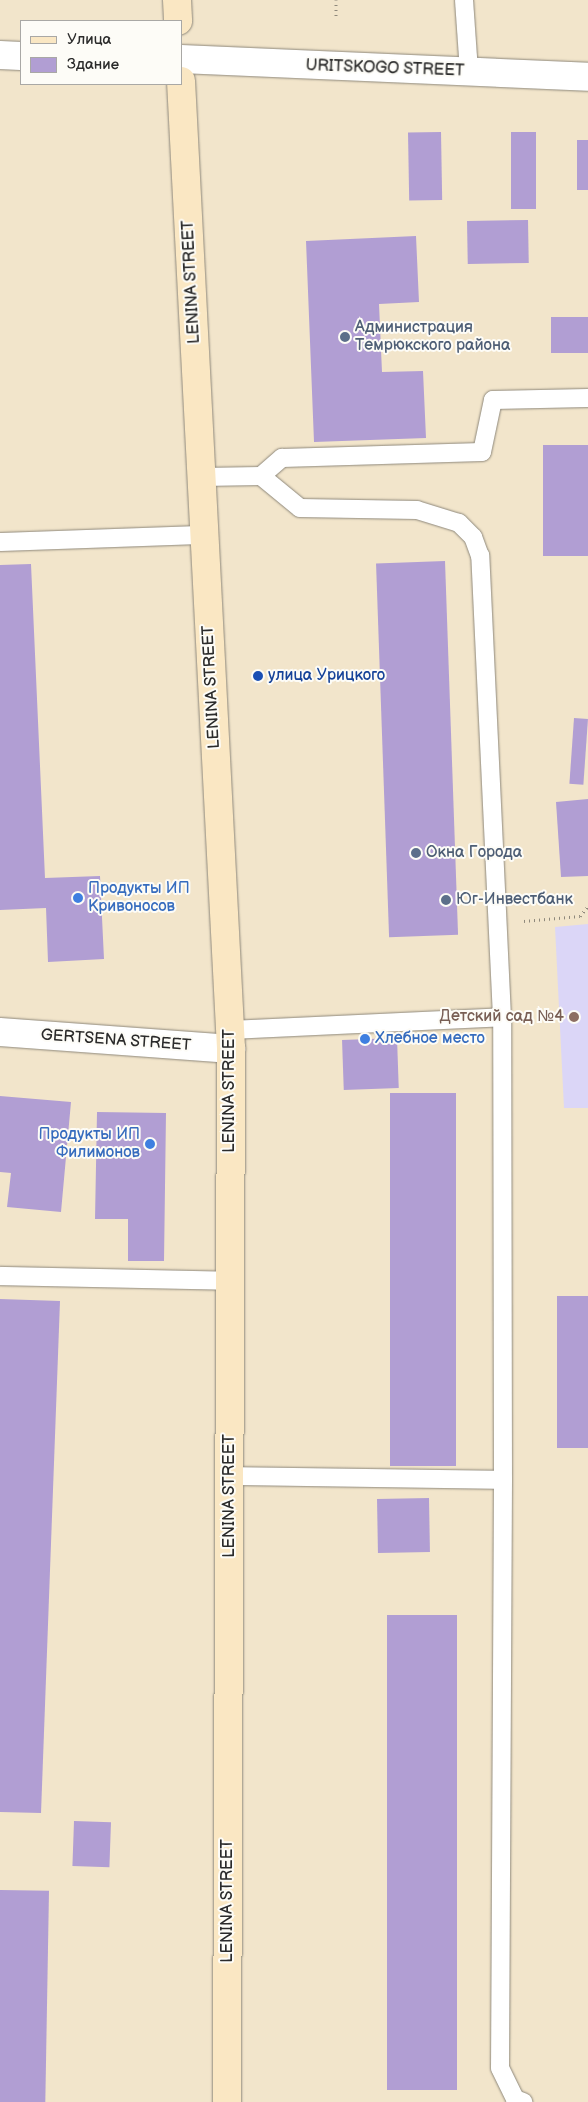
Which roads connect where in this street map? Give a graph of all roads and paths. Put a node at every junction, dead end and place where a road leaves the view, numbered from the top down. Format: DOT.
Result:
graph roads {
  1 [pos="177,0"];
  2 [pos="336,0"];
  3 [pos="464,0"];
  4 [pos="336,18"];
  5 [pos="178,20"];
  6 [pos="0,55"];
  7 [pos="20,56"];
  8 [pos="182,59"];
  9 [pos="469,72"];
  10 [pos="588,77"];
  11 [pos="181,85"];
  12 [pos="588,398"];
  13 [pos="261,476"];
  14 [pos="202,477"];
  15 [pos="205,535"];
  16 [pos="0,542"];
  17 [pos="588,906"];
  18 [pos="498,922"];
  19 [pos="502,1017"];
  20 [pos="0,1032"];
  21 [pos="231,1040"];
  22 [pos="0,1276"];
  23 [pos="231,1281"];
  24 [pos="230,1476"];
  25 [pos="503,1480"];
  26 [pos="227,2102"];
  27 [pos="523,2102"];
  1 -- 5 [label="street"];
  2 -- 4 [label="path"];
  3 -- 9 [label="lane"];
  6 -- 7 [label="street"];
  8 -- 9 [label="street, URITSKOGO STREET"];
  9 -- 10 [label="street, URITSKOGO STREET"];
  11 -- 14 [label="street, LENINA STREET"];
  12 -- 13 [label="lane"];
  13 -- 14 [label="lane"];
  13 -- 18 [label="lane"];
  14 -- 15 [label="street, LENINA STREET"];
  15 -- 16 [label="lane"];
  15 -- 21 [label="street, LENINA STREET"];
  17 -- 18 [label="path"];
  18 -- 19 [label="lane"];
  19 -- 21 [label="lane"];
  19 -- 25 [label="lane"];
  20 -- 21 [label="street, GERTSENA STREET"];
  21 -- 23 [label="street, LENINA STREET"];
  22 -- 23 [label="lane"];
  23 -- 24 [label="street, LENINA STREET"];
  24 -- 25 [label="lane"];
  24 -- 26 [label="street, LENINA STREET"];
  25 -- 27 [label="lane"];
}
